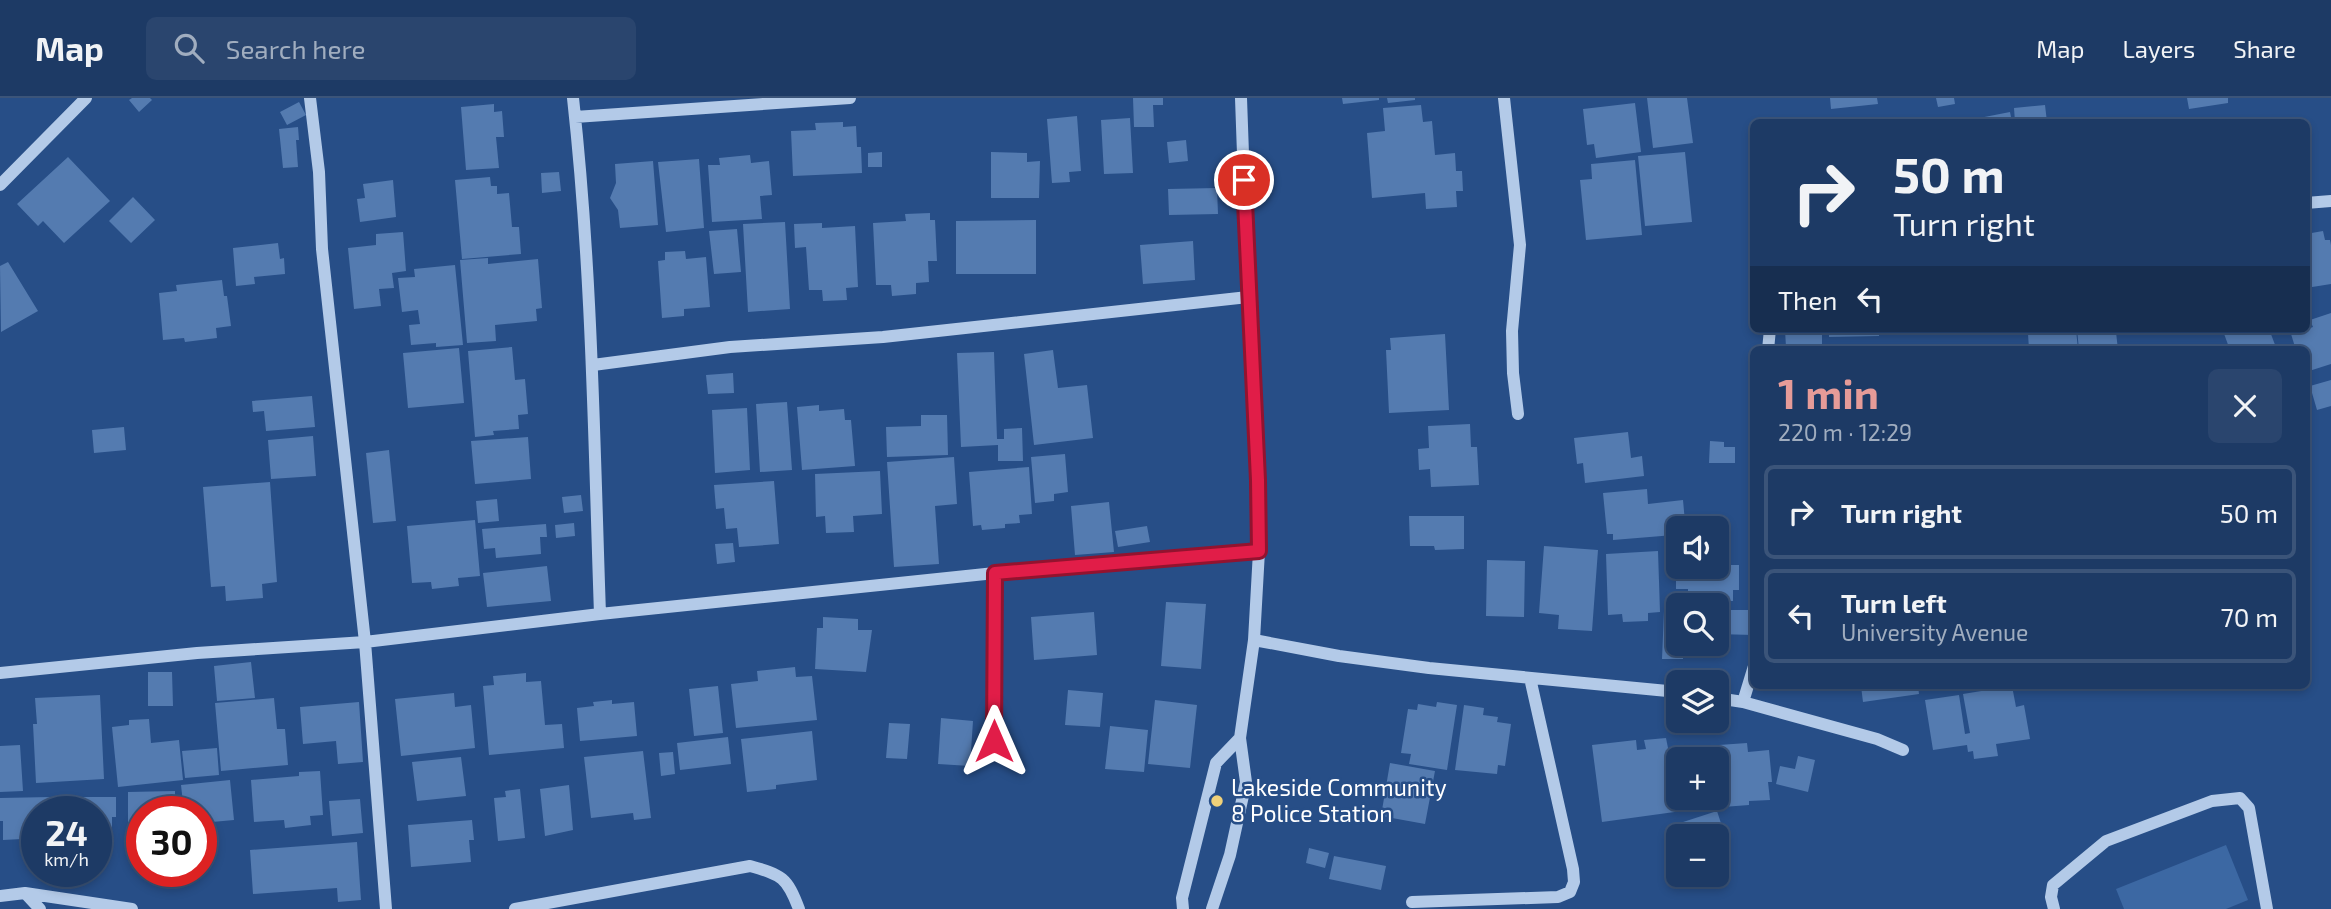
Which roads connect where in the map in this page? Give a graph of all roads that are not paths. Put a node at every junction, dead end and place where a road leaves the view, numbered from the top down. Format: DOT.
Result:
graph roads {
  1 [pos="86,98"];
  2 [pos="310,98"];
  3 [pos="573,98"];
  4 [pos="850,98"];
  5 [pos="1241,98"];
  6 [pos="1504,98"];
  7 [pos="575,117"];
  8 [pos="0,186"];
  9 [pos="2331,201"];
  10 [pos="2310,203"];
  11 [pos="1248,297"];
  12 [pos="593,365"];
  13 [pos="1518,414"];
  14 [pos="1259,551"];
  15 [pos="995,573"];
  16 [pos="600,614"];
  17 [pos="1254,640"];
  18 [pos="365,642"];
  19 [pos="0,673"];
  20 [pos="1530,677"];
  21 [pos="1750,679"];
  22 [pos="1666,691"];
  23 [pos="1729,700"];
  24 [pos="1743,702"];
  25 [pos="1240,738"];
  26 [pos="994,741"];
  27 [pos="1903,750"];
  28 [pos="25,893"];
  29 [pos="0,896"];
  30 [pos="1412,902"];
  31 [pos="40,909"];
  32 [pos="132,909"];
  33 [pos="386,909"];
  34 [pos="515,909"];
  35 [pos="799,909"];
  36 [pos="1183,909"];
  37 [pos="1212,909"];
  38 [pos="2054,909"];
  39 [pos="2267,909"];
  1 -- 8 [label="street"];
  2 -- 18 [label="street"];
  3 -- 7 [label="street"];
  4 -- 7 [label="street"];
  5 -- 11 [label="street"];
  6 -- 13 [label="street"];
  7 -- 12 [label="street"];
  9 -- 10 [label="street"];
  11 -- 12 [label="street"];
  11 -- 14 [label="street"];
  12 -- 16 [label="street"];
  14 -- 15 [label="street"];
  14 -- 17 [label="street"];
  15 -- 16 [label="street"];
  15 -- 26 [label="street"];
  16 -- 18 [label="street"];
  17 -- 20 [label="street"];
  17 -- 25 [label="street"];
  18 -- 19 [label="street"];
  18 -- 33 [label="street"];
  20 -- 22 [label="street"];
  20 -- 30 [label="street"];
  21 -- 24 [label="street"];
  23 -- 24 [label="street"];
  24 -- 27 [label="street"];
  25 -- 36 [label="street"];
  25 -- 37 [label="street"];
  28 -- 29 [label="street"];
  28 -- 31 [label="street"];
  28 -- 32 [label="street"];
  34 -- 35 [label="street"];
  38 -- 39 [label="street"];
}
